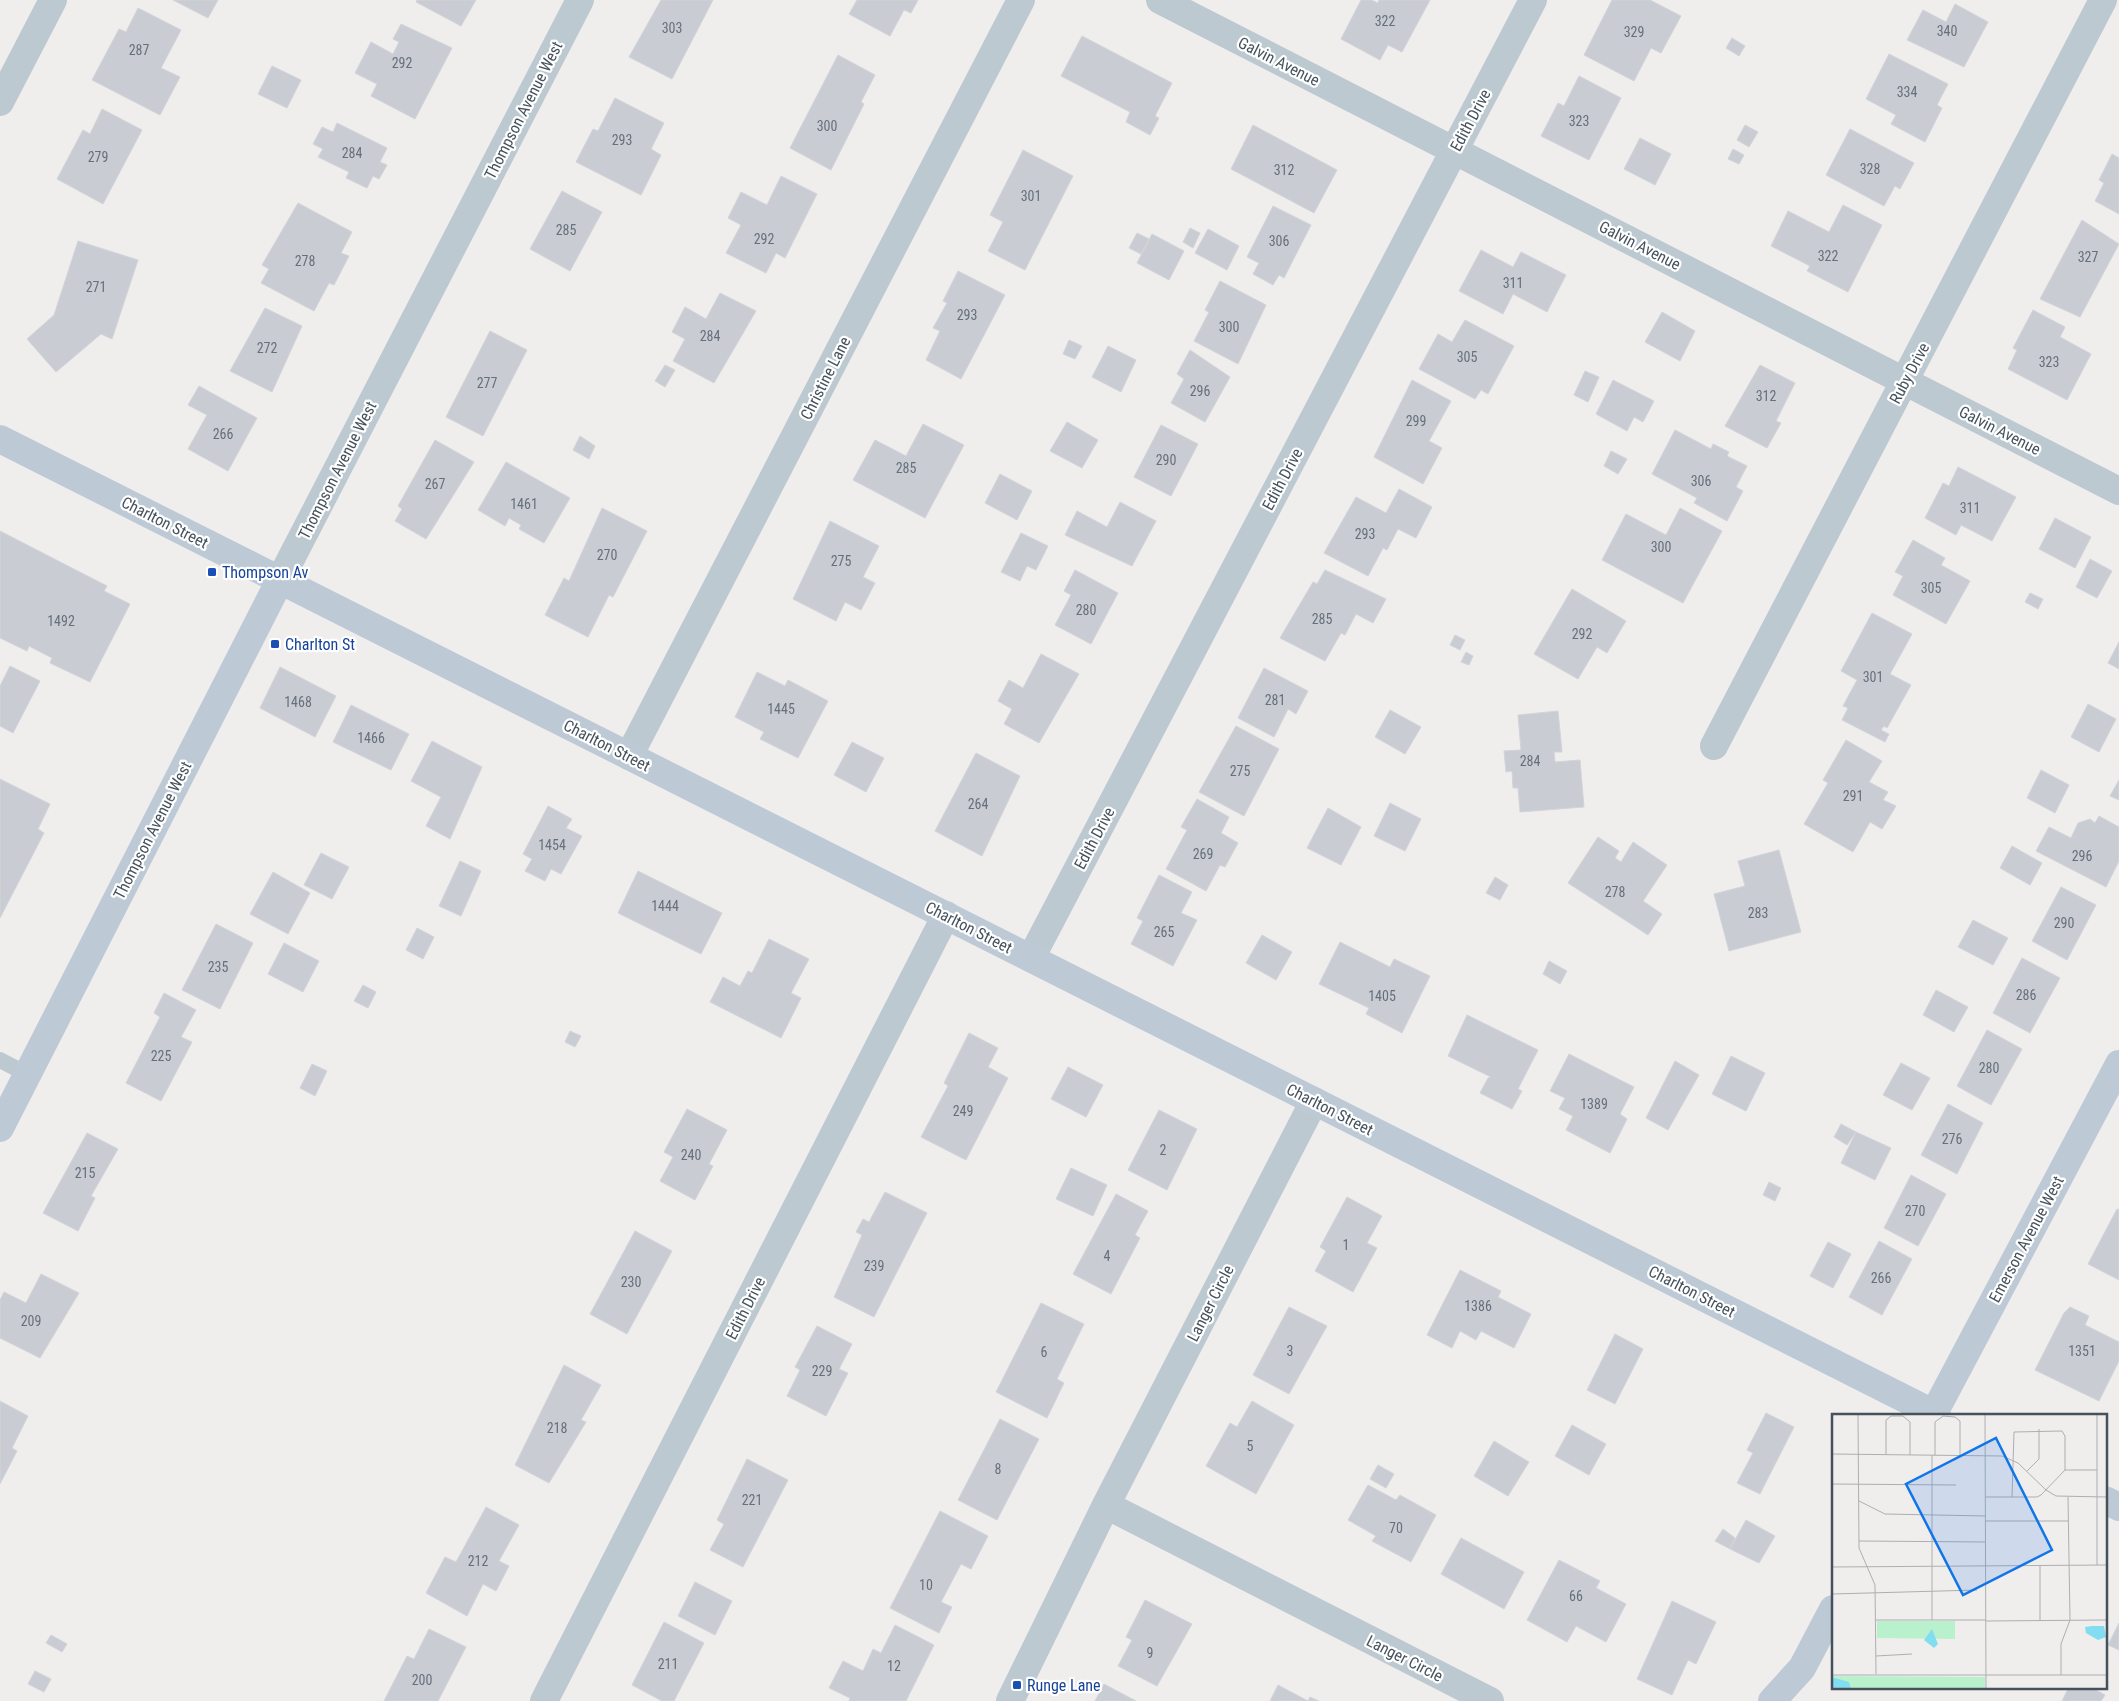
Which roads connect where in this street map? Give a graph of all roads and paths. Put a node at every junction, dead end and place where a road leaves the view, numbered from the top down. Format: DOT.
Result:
graph roads {
  1 [pos="53,0"];
  2 [pos="580,0"];
  3 [pos="1021,0"];
  4 [pos="1160,0"];
  5 [pos="1533,0"];
  6 [pos="2104,0"];
  7 [pos="0,102"];
  8 [pos="1454,150"];
  9 [pos="1904,381"];
  10 [pos="0,439"];
  11 [pos="2119,491"];
  12 [pos="280,580"];
  13 [pos="1714,746"];
  14 [pos="629,756"];
  15 [pos="946,915"];
  16 [pos="1031,958"];
  17 [pos="0,1060"];
  18 [pos="2119,1064"];
  19 [pos="27,1074"];
  20 [pos="1314,1101"];
  21 [pos="0,1128"];
  22 [pos="1935,1414"];
  23 [pos="2106,1500"];
  24 [pos="1106,1505"];
  25 [pos="2119,1507"];
  26 [pos="1832,1612"];
  27 [pos="544,1701"];
  28 [pos="1010,1701"];
  29 [pos="1490,1701"];
  30 [pos="1772,1701"];
  1 -- 7 [label="street"];
  2 -- 12 [label="street, Thompson Avenue West"];
  3 -- 14 [label="street, Christine Lane"];
  4 -- 8 [label="street, Galvin Avenue"];
  5 -- 8 [label="street, Edith Drive"];
  6 -- 9 [label="street, Ruby Drive"];
  8 -- 9 [label="street, Galvin Avenue"];
  8 -- 16 [label="street, Edith Drive"];
  9 -- 11 [label="street, Galvin Avenue"];
  9 -- 13 [label="street, Ruby Drive"];
  10 -- 12 [label="street, Charlton Street"];
  12 -- 14 [label="street, Charlton Street"];
  12 -- 19 [label="street, Thompson Avenue West"];
  14 -- 15 [label="street, Charlton Street"];
  15 -- 16 [label="street, Charlton Street"];
  15 -- 27 [label="street, Edith Drive"];
  16 -- 20 [label="street, Charlton Street"];
  17 -- 19 [label="lane"];
  18 -- 22 [label="street, Emerson Avenue West"];
  19 -- 21 [label="street, Thompson Avenue West"];
  20 -- 22 [label="street, Charlton Street"];
  20 -- 24 [label="street, Langer Circle"];
  23 -- 25 [label="street"];
  24 -- 28 [label="street, Langer Circle"];
  24 -- 29 [label="street, Langer Circle"];
  26 -- 30 [label="street"];
}
